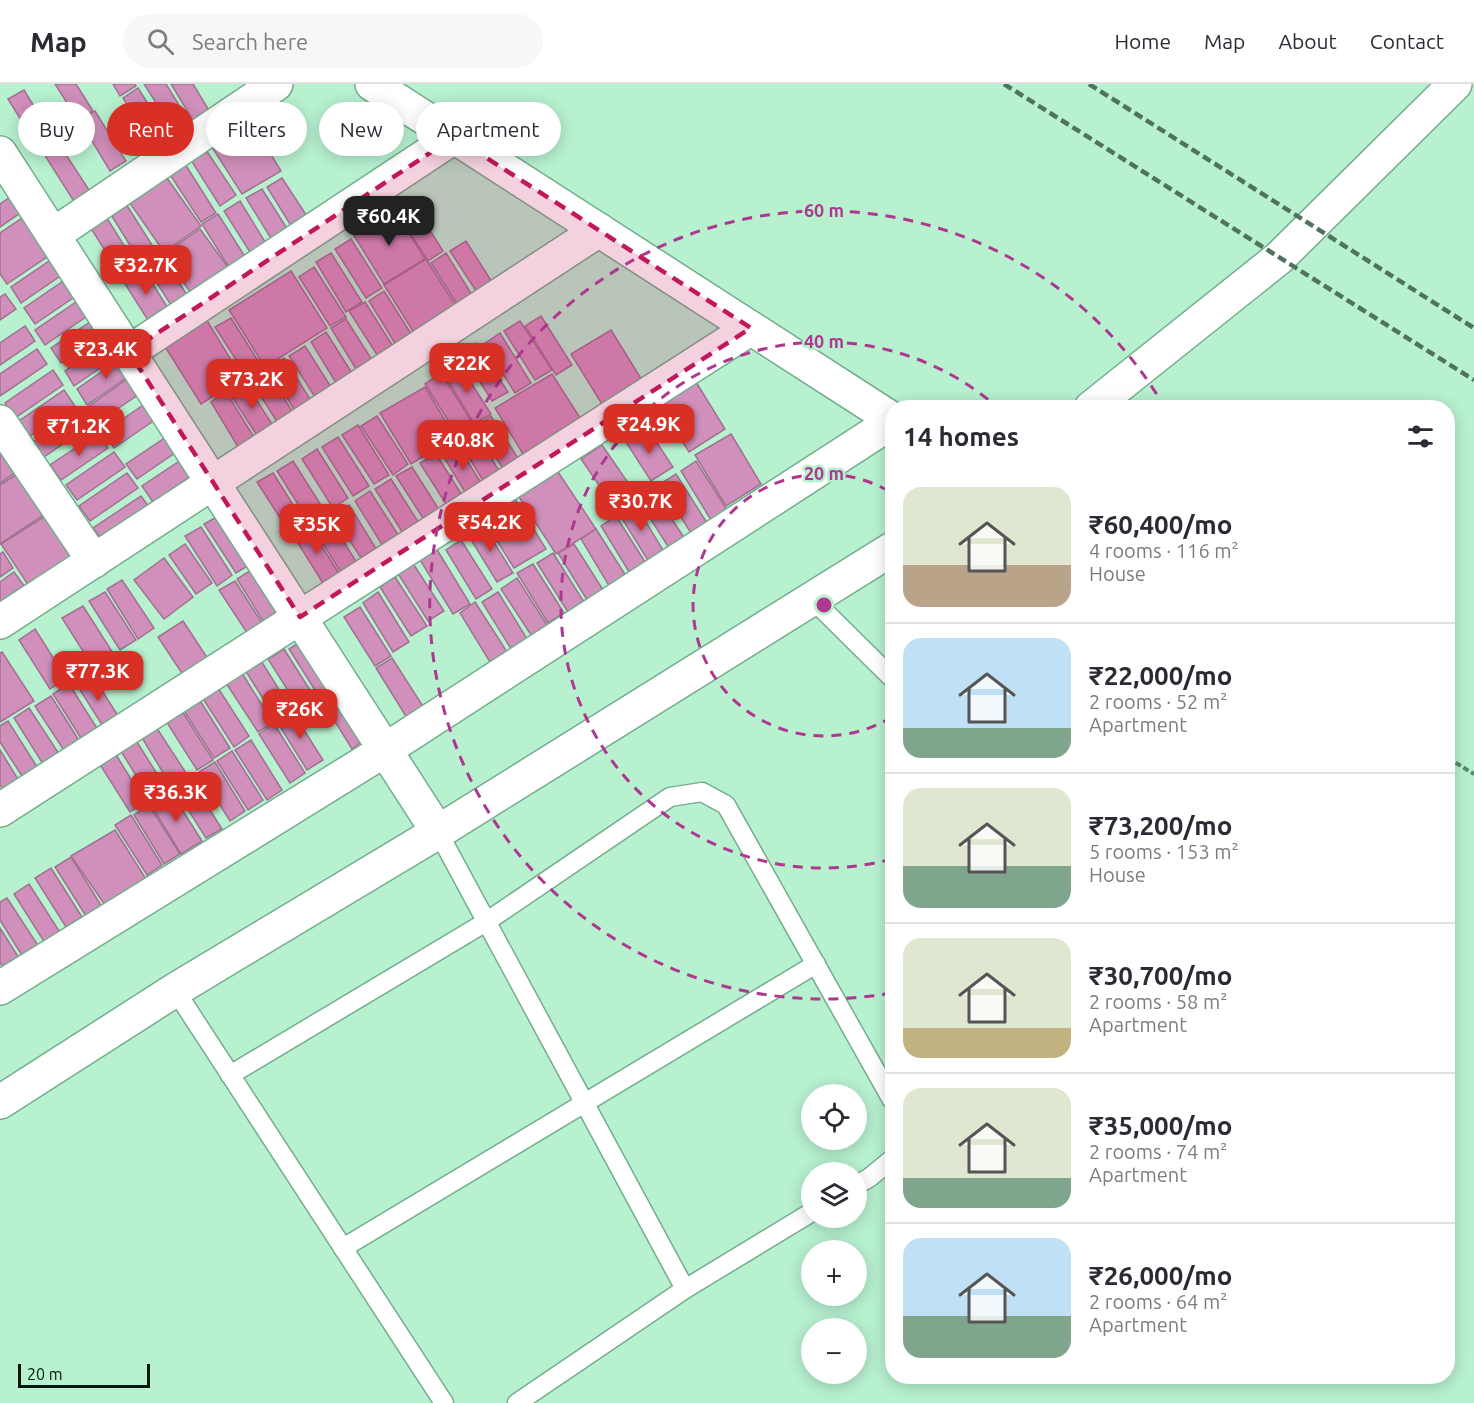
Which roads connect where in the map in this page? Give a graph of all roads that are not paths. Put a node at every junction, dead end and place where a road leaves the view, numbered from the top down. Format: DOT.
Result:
graph roads {
  1 [pos="276,84"];
  2 [pos="372,84"];
  3 [pos="1455,84"];
  4 [pos="416,112"];
  5 [pos="0,153"];
  6 [pos="425,156"];
  7 [pos="484,156"];
  8 [pos="599,230"];
  9 [pos="53,235"];
  10 [pos="751,328"];
  11 [pos="129,352"];
  12 [pos="1101,400"];
  13 [pos="885,415"];
  14 [pos="0,422"];
  15 [pos="885,425"];
  16 [pos="213,483"];
  17 [pos="885,553"];
  18 [pos="94,561"];
  19 [pos="813,599"];
  20 [pos="300,617"];
  21 [pos="0,622"];
  22 [pos="885,671"];
  23 [pos="385,750"];
  24 [pos="0,810"];
  25 [pos="438,832"];
  26 [pos="486,922"];
  27 [pos="816,964"];
  28 [pos="0,988"];
  29 [pos="175,990"];
  30 [pos="230,1075"];
  31 [pos="885,1087"];
  32 [pos="0,1102"];
  33 [pos="584,1102"];
  34 [pos="885,1165"];
  35 [pos="867,1179"];
  36 [pos="801,1219"];
  37 [pos="343,1248"];
  38 [pos="685,1289"];
  39 [pos="444,1403"];
  40 [pos="517,1403"];
  1 -- 9 [label="street"];
  2 -- 4 [label="street"];
  3 -- 12 [label="street"];
  5 -- 9 [label="street"];
  6 -- 11 [label="street"];
  7 -- 8 [label="street"];
  8 -- 10 [label="street"];
  8 -- 16 [label="street"];
  9 -- 11 [label="street"];
  10 -- 13 [label="street"];
  10 -- 20 [label="street"];
  11 -- 16 [label="street"];
  14 -- 18 [label="street"];
  15 -- 23 [label="street"];
  16 -- 18 [label="street"];
  16 -- 20 [label="street"];
  17 -- 19 [label="street"];
  18 -- 21 [label="street"];
  19 -- 22 [label="lane"];
  19 -- 25 [label="street"];
  20 -- 23 [label="street"];
  20 -- 24 [label="street"];
  23 -- 25 [label="street"];
  23 -- 28 [label="street"];
  25 -- 26 [label="lane"];
  25 -- 29 [label="street"];
  26 -- 27 [label="lane"];
  26 -- 30 [label="lane"];
  26 -- 33 [label="lane"];
  27 -- 31 [label="lane"];
  27 -- 33 [label="lane"];
  29 -- 30 [label="lane"];
  29 -- 32 [label="street"];
  30 -- 37 [label="lane"];
  33 -- 37 [label="lane"];
  33 -- 38 [label="lane"];
  34 -- 35 [label="lane"];
  36 -- 38 [label="lane"];
  37 -- 39 [label="lane"];
  38 -- 40 [label="lane"];
}
